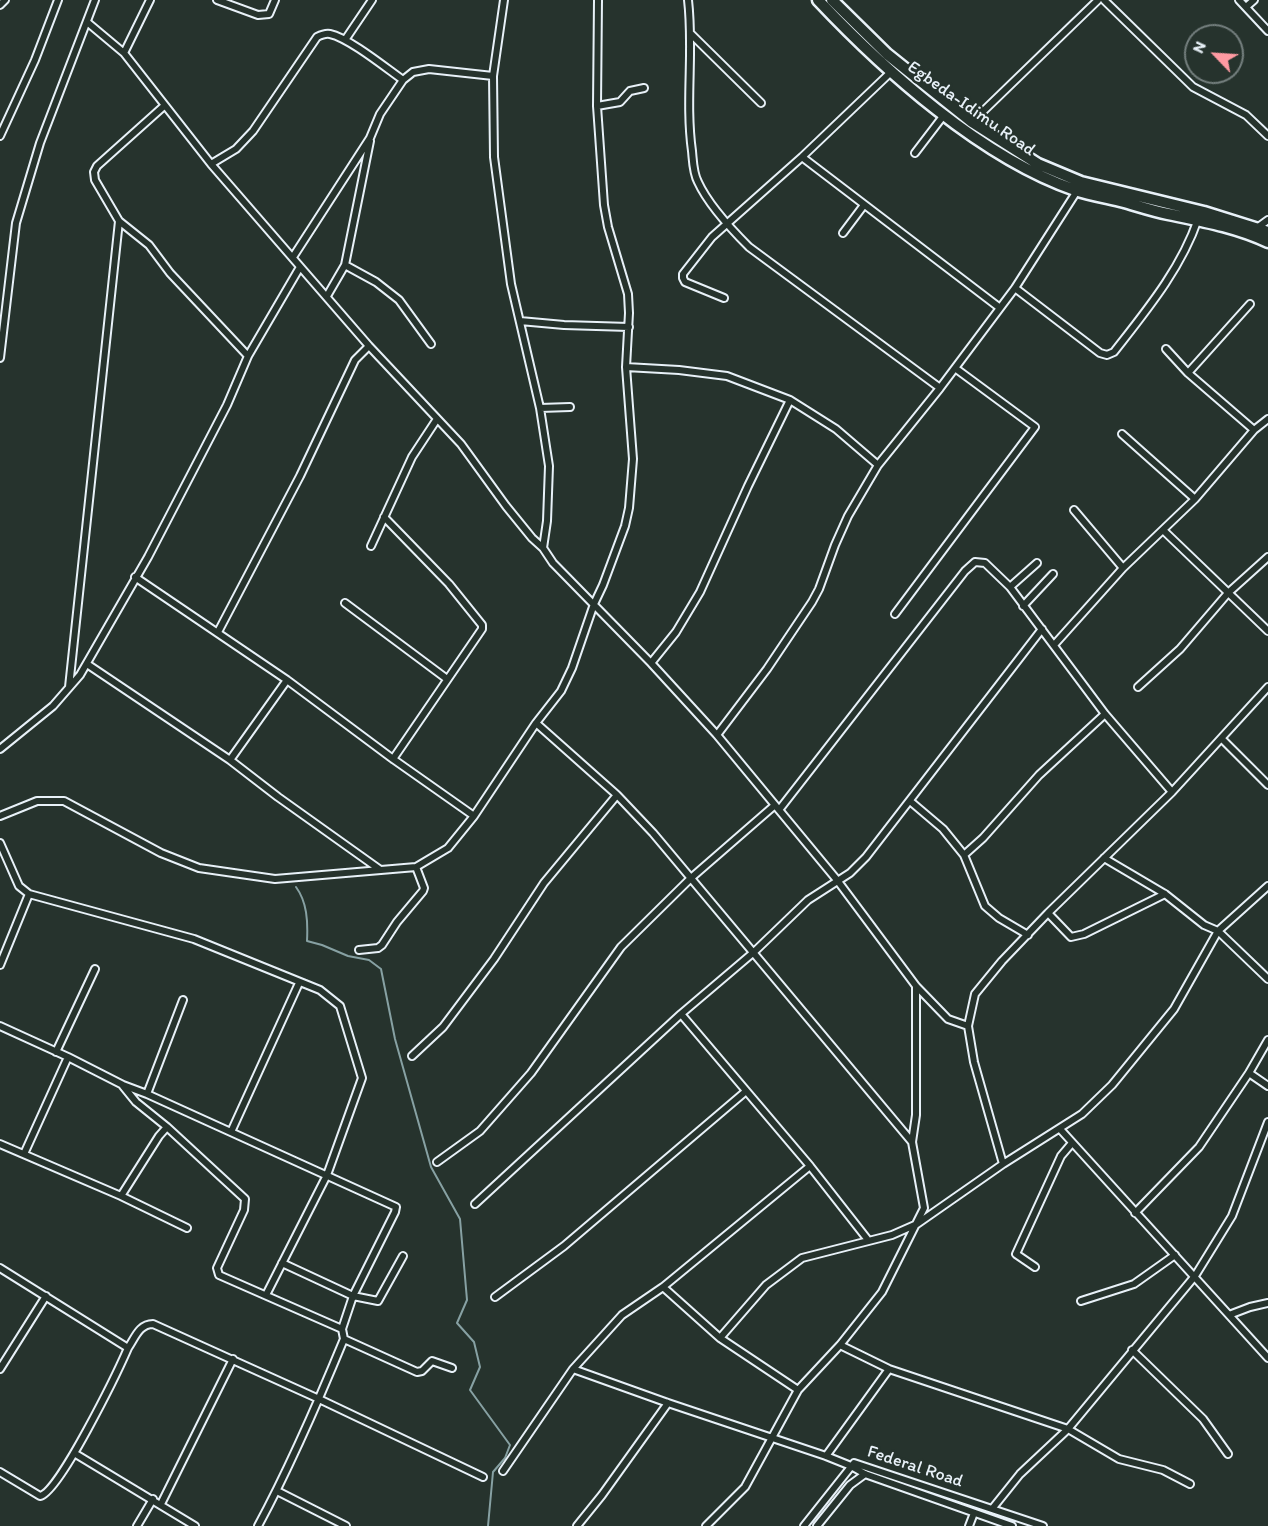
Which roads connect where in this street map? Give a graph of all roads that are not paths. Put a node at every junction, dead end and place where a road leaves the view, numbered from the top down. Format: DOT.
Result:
graph roads {
  1 [pos="5,0"];
  2 [pos="58,0"];
  3 [pos="95,0"];
  4 [pos="150,0"];
  5 [pos="217,0"];
  6 [pos="275,0"];
  7 [pos="372,0"];
  8 [pos="504,0"];
  9 [pos="598,0"];
  10 [pos="688,0"];
  11 [pos="818,0"];
  12 [pos="832,0"];
  13 [pos="1104,0"];
  14 [pos="1239,0"];
  15 [pos="1254,0"];
  16 [pos="1094,1"];
  17 [pos="0,5"];
  18 [pos="1246,7"];
  19 [pos="87,22"];
  20 [pos="1268,31"];
  21 [pos="690,33"];
  22 [pos="345,40"];
  23 [pos="124,53"];
  24 [pos="891,72"];
  25 [pos="493,76"];
  26 [pos="403,80"];
  27 [pos="644,88"];
  28 [pos="761,103"];
  29 [pos="164,106"];
  30 [pos="597,106"];
  31 [pos="945,114"];
  32 [pos="972,122"];
  33 [pos="0,136"];
  34 [pos="1268,136"];
  35 [pos="370,138"];
  36 [pos="915,153"];
  37 [pos="802,157"];
  38 [pos="211,164"];
  39 [pos="1077,191"];
  40 [pos="864,205"];
  41 [pos="1169,209"];
  42 [pos="1198,219"];
  43 [pos="1268,220"];
  44 [pos="119,221"];
  45 [pos="727,224"];
  46 [pos="1263,230"];
  47 [pos="843,233"];
  48 [pos="1268,242"];
  49 [pos="293,257"];
  50 [pos="345,265"];
  51 [pos="300,267"];
  52 [pos="1015,288"];
  53 [pos="327,296"];
  54 [pos="724,298"];
  55 [pos="1250,304"];
  56 [pos="1000,308"];
  57 [pos="520,321"];
  58 [pos="3,324"];
  59 [pos="628,327"];
  60 [pos="432,344"];
  61 [pos="369,346"];
  62 [pos="1166,349"];
  63 [pos="248,356"];
  64 [pos="0,358"];
  65 [pos="626,367"];
  66 [pos="955,368"];
  67 [pos="1188,373"];
  68 [pos="940,388"];
  69 [pos="790,400"];
  70 [pos="570,406"];
  71 [pos="540,408"];
  72 [pos="437,419"];
  73 [pos="1268,419"];
  74 [pos="1254,430"];
  75 [pos="1122,434"];
  76 [pos="878,465"];
  77 [pos="1196,499"];
  78 [pos="1074,510"];
  79 [pos="384,518"];
  80 [pos="1163,530"];
  81 [pos="371,546"];
  82 [pos="543,548"];
  83 [pos="1268,556"];
  84 [pos="1036,563"];
  85 [pos="1123,568"];
  86 [pos="1053,574"];
  87 [pos="135,577"];
  88 [pos="1010,587"];
  89 [pos="1228,593"];
  90 [pos="345,603"];
  91 [pos="594,604"];
  92 [pos="1023,606"];
  93 [pos="895,614"];
  94 [pos="1042,629"];
  95 [pos="1268,631"];
  96 [pos="218,632"];
  97 [pos="1054,645"];
  98 [pos="651,663"];
  99 [pos="87,664"];
  100 [pos="447,679"];
  101 [pos="287,680"];
  102 [pos="1138,687"];
  103 [pos="1268,687"];
  104 [pos="69,688"];
  105 [pos="1105,714"];
  106 [pos="536,723"];
  107 [pos="717,735"];
  108 [pos="1222,739"];
  109 [pos="0,749"];
  110 [pos="393,759"];
  111 [pos="230,760"];
  112 [pos="1268,785"];
  113 [pos="1172,792"];
  114 [pos="617,795"];
  115 [pos="910,801"];
  116 [pos="777,808"];
  117 [pos="0,816"];
  118 [pos="474,816"];
  119 [pos="0,843"];
  120 [pos="964,855"];
  121 [pos="1104,858"];
  122 [pos="416,867"];
  123 [pos="380,869"];
  124 [pos="691,878"];
  125 [pos="837,880"];
  126 [pos="1268,886"];
  127 [pos="29,894"];
  128 [pos="1165,894"];
  129 [pos="1047,913"];
  130 [pos="1218,931"];
  131 [pos="1028,935"];
  132 [pos="358,950"];
  133 [pos="754,952"];
  134 [pos="0,965"];
  135 [pos="95,969"];
  136 [pos="1268,979"];
  137 [pos="299,983"];
  138 [pos="916,986"];
  139 [pos="183,1000"];
  140 [pos="681,1014"];
  141 [pos="0,1026"];
  142 [pos="968,1026"];
  143 [pos="1268,1040"];
  144 [pos="56,1052"];
  145 [pos="412,1056"];
  146 [pos="68,1057"];
  147 [pos="1249,1073"];
  148 [pos="123,1085"];
  149 [pos="1268,1086"];
  150 [pos="745,1092"];
  151 [pos="147,1094"];
  152 [pos="1268,1122"];
  153 [pos="167,1127"];
  154 [pos="1060,1129"];
  155 [pos="231,1132"];
  156 [pos="912,1142"];
  157 [pos="1072,1143"];
  158 [pos="0,1144"];
  159 [pos="24,1154"];
  160 [pos="437,1162"];
  161 [pos="1003,1164"];
  162 [pos="810,1166"];
  163 [pos="327,1175"];
  164 [pos="121,1196"];
  165 [pos="475,1204"];
  166 [pos="1136,1213"];
  167 [pos="917,1224"];
  168 [pos="187,1228"];
  169 [pos="868,1240"];
  170 [pos="1175,1255"];
  171 [pos="403,1256"];
  172 [pos="282,1263"];
  173 [pos="1035,1267"];
  174 [pos="0,1268"];
  175 [pos="1195,1276"];
  176 [pos="663,1287"];
  177 [pos="266,1295"];
  178 [pos="46,1296"];
  179 [pos="353,1296"];
  180 [pos="495,1297"];
  181 [pos="1081,1301"];
  182 [pos="1268,1303"];
  183 [pos="1229,1315"];
  184 [pos="342,1329"];
  185 [pos="720,1338"];
  186 [pos="344,1339"];
  187 [pos="840,1345"];
  188 [pos="128,1348"];
  189 [pos="1132,1350"];
  190 [pos="1268,1358"];
  191 [pos="233,1359"];
  192 [pos="452,1368"];
  193 [pos="0,1369"];
  194 [pos="573,1369"];
  195 [pos="889,1369"];
  196 [pos="798,1390"];
  197 [pos="319,1399"];
  198 [pos="668,1403"];
  199 [pos="1068,1429"];
  200 [pos="772,1437"];
  201 [pos="75,1453"];
  202 [pos="1228,1454"];
  203 [pos="826,1456"];
  204 [pos="851,1466"];
  205 [pos="503,1471"];
  206 [pos="0,1472"];
  207 [pos="865,1474"];
  208 [pos="483,1477"];
  209 [pos="1190,1484"];
  210 [pos="277,1491"];
  211 [pos="153,1499"];
  212 [pos="160,1504"];
  213 [pos="992,1509"];
  214 [pos="974,1513"];
  215 [pos="137,1526"];
  216 [pos="195,1526"];
  217 [pos="258,1526"];
  218 [pos="346,1526"];
  219 [pos="577,1526"];
  220 [pos="706,1526"];
  221 [pos="804,1526"];
  222 [pos="817,1526"];
  223 [pos="969,1526"];
  224 [pos="1012,1526"];
  225 [pos="1043,1526"];
  1 -- 17 [label="street"];
  2 -- 33 [label="street"];
  3 -- 19 [label="street"];
  4 -- 23 [label="street"];
  5 -- 6 [label="street"];
  7 -- 22 [label="street"];
  8 -- 25 [label="street"];
  9 -- 30 [label="street"];
  10 -- 21 [label="street"];
  11 -- 24 [label="main road, Egbeda-Idimu Road"];
  12 -- 32 [label="main road, Egbeda-Idimu Road"];
  13 -- 34 [label="street"];
  14 -- 18 [label="street"];
  15 -- 18 [label="street"];
  16 -- 32 [label="street"];
  18 -- 20 [label="street"];
  19 -- 23 [label="street"];
  19 -- 58 [label="street"];
  21 -- 28 [label="street"];
  21 -- 45 [label="street"];
  22 -- 26 [label="street"];
  22 -- 38 [label="street"];
  23 -- 29 [label="street"];
  24 -- 31 [label="main road, Egbeda-Idimu Road"];
  24 -- 37 [label="street"];
  25 -- 26 [label="street"];
  25 -- 57 [label="street"];
  26 -- 35 [label="street"];
  27 -- 30 [label="street"];
  29 -- 38 [label="street"];
  29 -- 44 [label="street"];
  30 -- 59 [label="street"];
  31 -- 36 [label="street"];
  31 -- 39 [label="main road, Egbeda-Idimu Road"];
  32 -- 41 [label="main road, Egbeda-Idimu Road"];
  35 -- 49 [label="street"];
  35 -- 50 [label="street"];
  37 -- 40 [label="street"];
  37 -- 45 [label="street"];
  38 -- 49 [label="street"];
  39 -- 41 [label="main road, Egbeda-Idimu Road"];
  39 -- 52 [label="street"];
  40 -- 47 [label="street"];
  40 -- 56 [label="street"];
  41 -- 42 [label="main road, Egbeda-Idimu Road"];
  41 -- 46 [label="main road, Egbeda-Idimu Road"];
  42 -- 48 [label="main road, Egbeda-Idimu Road"];
  42 -- 52 [label="street"];
  43 -- 46 [label="street"];
  44 -- 63 [label="street"];
  44 -- 104 [label="street"];
  45 -- 54 [label="street"];
  45 -- 68 [label="street"];
  49 -- 51 [label="street"];
  50 -- 53 [label="street"];
  50 -- 60 [label="street"];
  51 -- 53 [label="street"];
  51 -- 63 [label="street"];
  52 -- 56 [label="street"];
  53 -- 61 [label="street"];
  55 -- 67 [label="street"];
  56 -- 66 [label="street"];
  57 -- 59 [label="street"];
  57 -- 71 [label="street"];
  58 -- 64 [label="street"];
  59 -- 65 [label="street"];
  61 -- 72 [label="street"];
  61 -- 96 [label="street"];
  62 -- 67 [label="street"];
  63 -- 87 [label="street"];
  65 -- 69 [label="street"];
  65 -- 91 [label="street"];
  66 -- 68 [label="street"];
  66 -- 93 [label="street"];
  67 -- 74 [label="street"];
  68 -- 76 [label="street"];
  69 -- 76 [label="street"];
  69 -- 98 [label="street"];
  70 -- 71 [label="street"];
  71 -- 82 [label="street"];
  72 -- 79 [label="street"];
  72 -- 82 [label="street"];
  73 -- 74 [label="street"];
  74 -- 77 [label="street"];
  75 -- 77 [label="street"];
  76 -- 107 [label="street"];
  77 -- 80 [label="street"];
  78 -- 85 [label="street"];
  79 -- 81 [label="street"];
  79 -- 100 [label="street"];
  80 -- 85 [label="street"];
  80 -- 89 [label="street"];
  82 -- 91 [label="street"];
  83 -- 89 [label="street"];
  84 -- 88 [label="street"];
  85 -- 97 [label="street"];
  86 -- 92 [label="street"];
  87 -- 96 [label="street"];
  87 -- 99 [label="street"];
  88 -- 92 [label="street"];
  88 -- 116 [label="street"];
  89 -- 95 [label="street"];
  89 -- 102 [label="street"];
  90 -- 100 [label="street"];
  91 -- 98 [label="street"];
  91 -- 106 [label="street"];
  92 -- 94 [label="street"];
  94 -- 97 [label="street"];
  94 -- 115 [label="street"];
  96 -- 101 [label="street"];
  97 -- 105 [label="street"];
  98 -- 107 [label="street"];
  99 -- 104 [label="street"];
  99 -- 111 [label="street"];
  100 -- 110 [label="street"];
  101 -- 110 [label="street"];
  101 -- 111 [label="street"];
  103 -- 108 [label="street"];
  104 -- 109 [label="street"];
  105 -- 113 [label="street"];
  105 -- 120 [label="street"];
  106 -- 114 [label="street"];
  106 -- 118 [label="street"];
  107 -- 116 [label="street"];
  108 -- 112 [label="street"];
  108 -- 113 [label="street"];
  110 -- 118 [label="street"];
  111 -- 123 [label="street"];
  113 -- 121 [label="street"];
  114 -- 124 [label="street"];
  114 -- 145 [label="street"];
  115 -- 120 [label="street"];
  115 -- 125 [label="street"];
  116 -- 124 [label="street"];
  116 -- 125 [label="street"];
  117 -- 123 [label="street"];
  118 -- 122 [label="street"];
  119 -- 127 [label="street"];
  120 -- 131 [label="street"];
  121 -- 128 [label="street"];
  121 -- 129 [label="street"];
  122 -- 123 [label="street"];
  122 -- 132 [label="street"];
  124 -- 133 [label="street"];
  124 -- 160 [label="street"];
  125 -- 133 [label="street"];
  125 -- 138 [label="street"];
  126 -- 130 [label="street"];
  127 -- 134 [label="street"];
  127 -- 137 [label="street"];
  128 -- 129 [label="street"];
  128 -- 130 [label="street"];
  129 -- 131 [label="street"];
  130 -- 136 [label="street"];
  130 -- 154 [label="street"];
  131 -- 142 [label="street"];
  133 -- 140 [label="street"];
  133 -- 156 [label="street"];
  135 -- 144 [label="street"];
  137 -- 155 [label="street"];
  137 -- 163 [label="street"];
  138 -- 142 [label="street"];
  138 -- 156 [label="street"];
  139 -- 151 [label="street"];
  140 -- 150 [label="street"];
  140 -- 165 [label="street"];
  141 -- 144 [label="street"];
  142 -- 161 [label="street"];
  143 -- 147 [label="street"];
  144 -- 146 [label="street"];
  146 -- 148 [label="street"];
  146 -- 159 [label="street"];
  147 -- 149 [label="street"];
  147 -- 166 [label="street"];
  148 -- 151 [label="street"];
  148 -- 153 [label="street"];
  150 -- 162 [label="street"];
  150 -- 180 [label="street"];
  151 -- 155 [label="street"];
  152 -- 175 [label="street"];
  153 -- 164 [label="street"];
  153 -- 177 [label="street"];
  154 -- 157 [label="street"];
  154 -- 161 [label="street"];
  155 -- 163 [label="street"];
  156 -- 167 [label="street"];
  157 -- 166 [label="street"];
  157 -- 173 [label="street"];
  158 -- 159 [label="street"];
  159 -- 164 [label="street"];
  161 -- 167 [label="street"];
  162 -- 169 [label="street"];
  162 -- 176 [label="street"];
  163 -- 172 [label="street"];
  163 -- 179 [label="street"];
  164 -- 168 [label="street"];
  166 -- 170 [label="street"];
  167 -- 169 [label="street"];
  167 -- 187 [label="street"];
  169 -- 185 [label="street"];
  170 -- 175 [label="street"];
  170 -- 181 [label="street"];
  171 -- 179 [label="street"];
  172 -- 177 [label="street"];
  172 -- 179 [label="street"];
  174 -- 178 [label="street"];
  175 -- 183 [label="street"];
  175 -- 189 [label="street"];
  176 -- 185 [label="street"];
  176 -- 194 [label="street"];
  177 -- 184 [label="street"];
  178 -- 188 [label="street"];
  178 -- 193 [label="street"];
  179 -- 184 [label="street"];
  182 -- 183 [label="street"];
  183 -- 190 [label="street"];
  184 -- 186 [label="street"];
  185 -- 196 [label="street"];
  186 -- 192 [label="street"];
  186 -- 197 [label="street"];
  187 -- 195 [label="street"];
  187 -- 196 [label="street"];
  188 -- 191 [label="street"];
  188 -- 201 [label="street"];
  189 -- 199 [label="street"];
  189 -- 202 [label="street"];
  191 -- 197 [label="street"];
  191 -- 212 [label="street"];
  194 -- 198 [label="street"];
  194 -- 205 [label="street"];
  195 -- 199 [label="street"];
  195 -- 203 [label="street"];
  196 -- 200 [label="street"];
  197 -- 208 [label="street"];
  197 -- 210 [label="street"];
  198 -- 200 [label="street"];
  198 -- 219 [label="street"];
  199 -- 209 [label="street"];
  199 -- 213 [label="street"];
  200 -- 203 [label="street"];
  200 -- 220 [label="street"];
  201 -- 206 [label="street"];
  201 -- 211 [label="street"];
  203 -- 204 [label="street"];
  204 -- 207 [label="street"];
  204 -- 213 [label="street, Federal Road"];
  204 -- 221 [label="street, Federal Road"];
  207 -- 214 [label="street, Federal Road"];
  207 -- 222 [label="street, Federal Road"];
  210 -- 217 [label="street"];
  210 -- 218 [label="street"];
  211 -- 212 [label="street"];
  211 -- 215 [label="street"];
  212 -- 216 [label="street"];
  213 -- 225 [label="street, Federal Road"];
  214 -- 223 [label="street"];
  214 -- 224 [label="street, Federal Road"];
}
